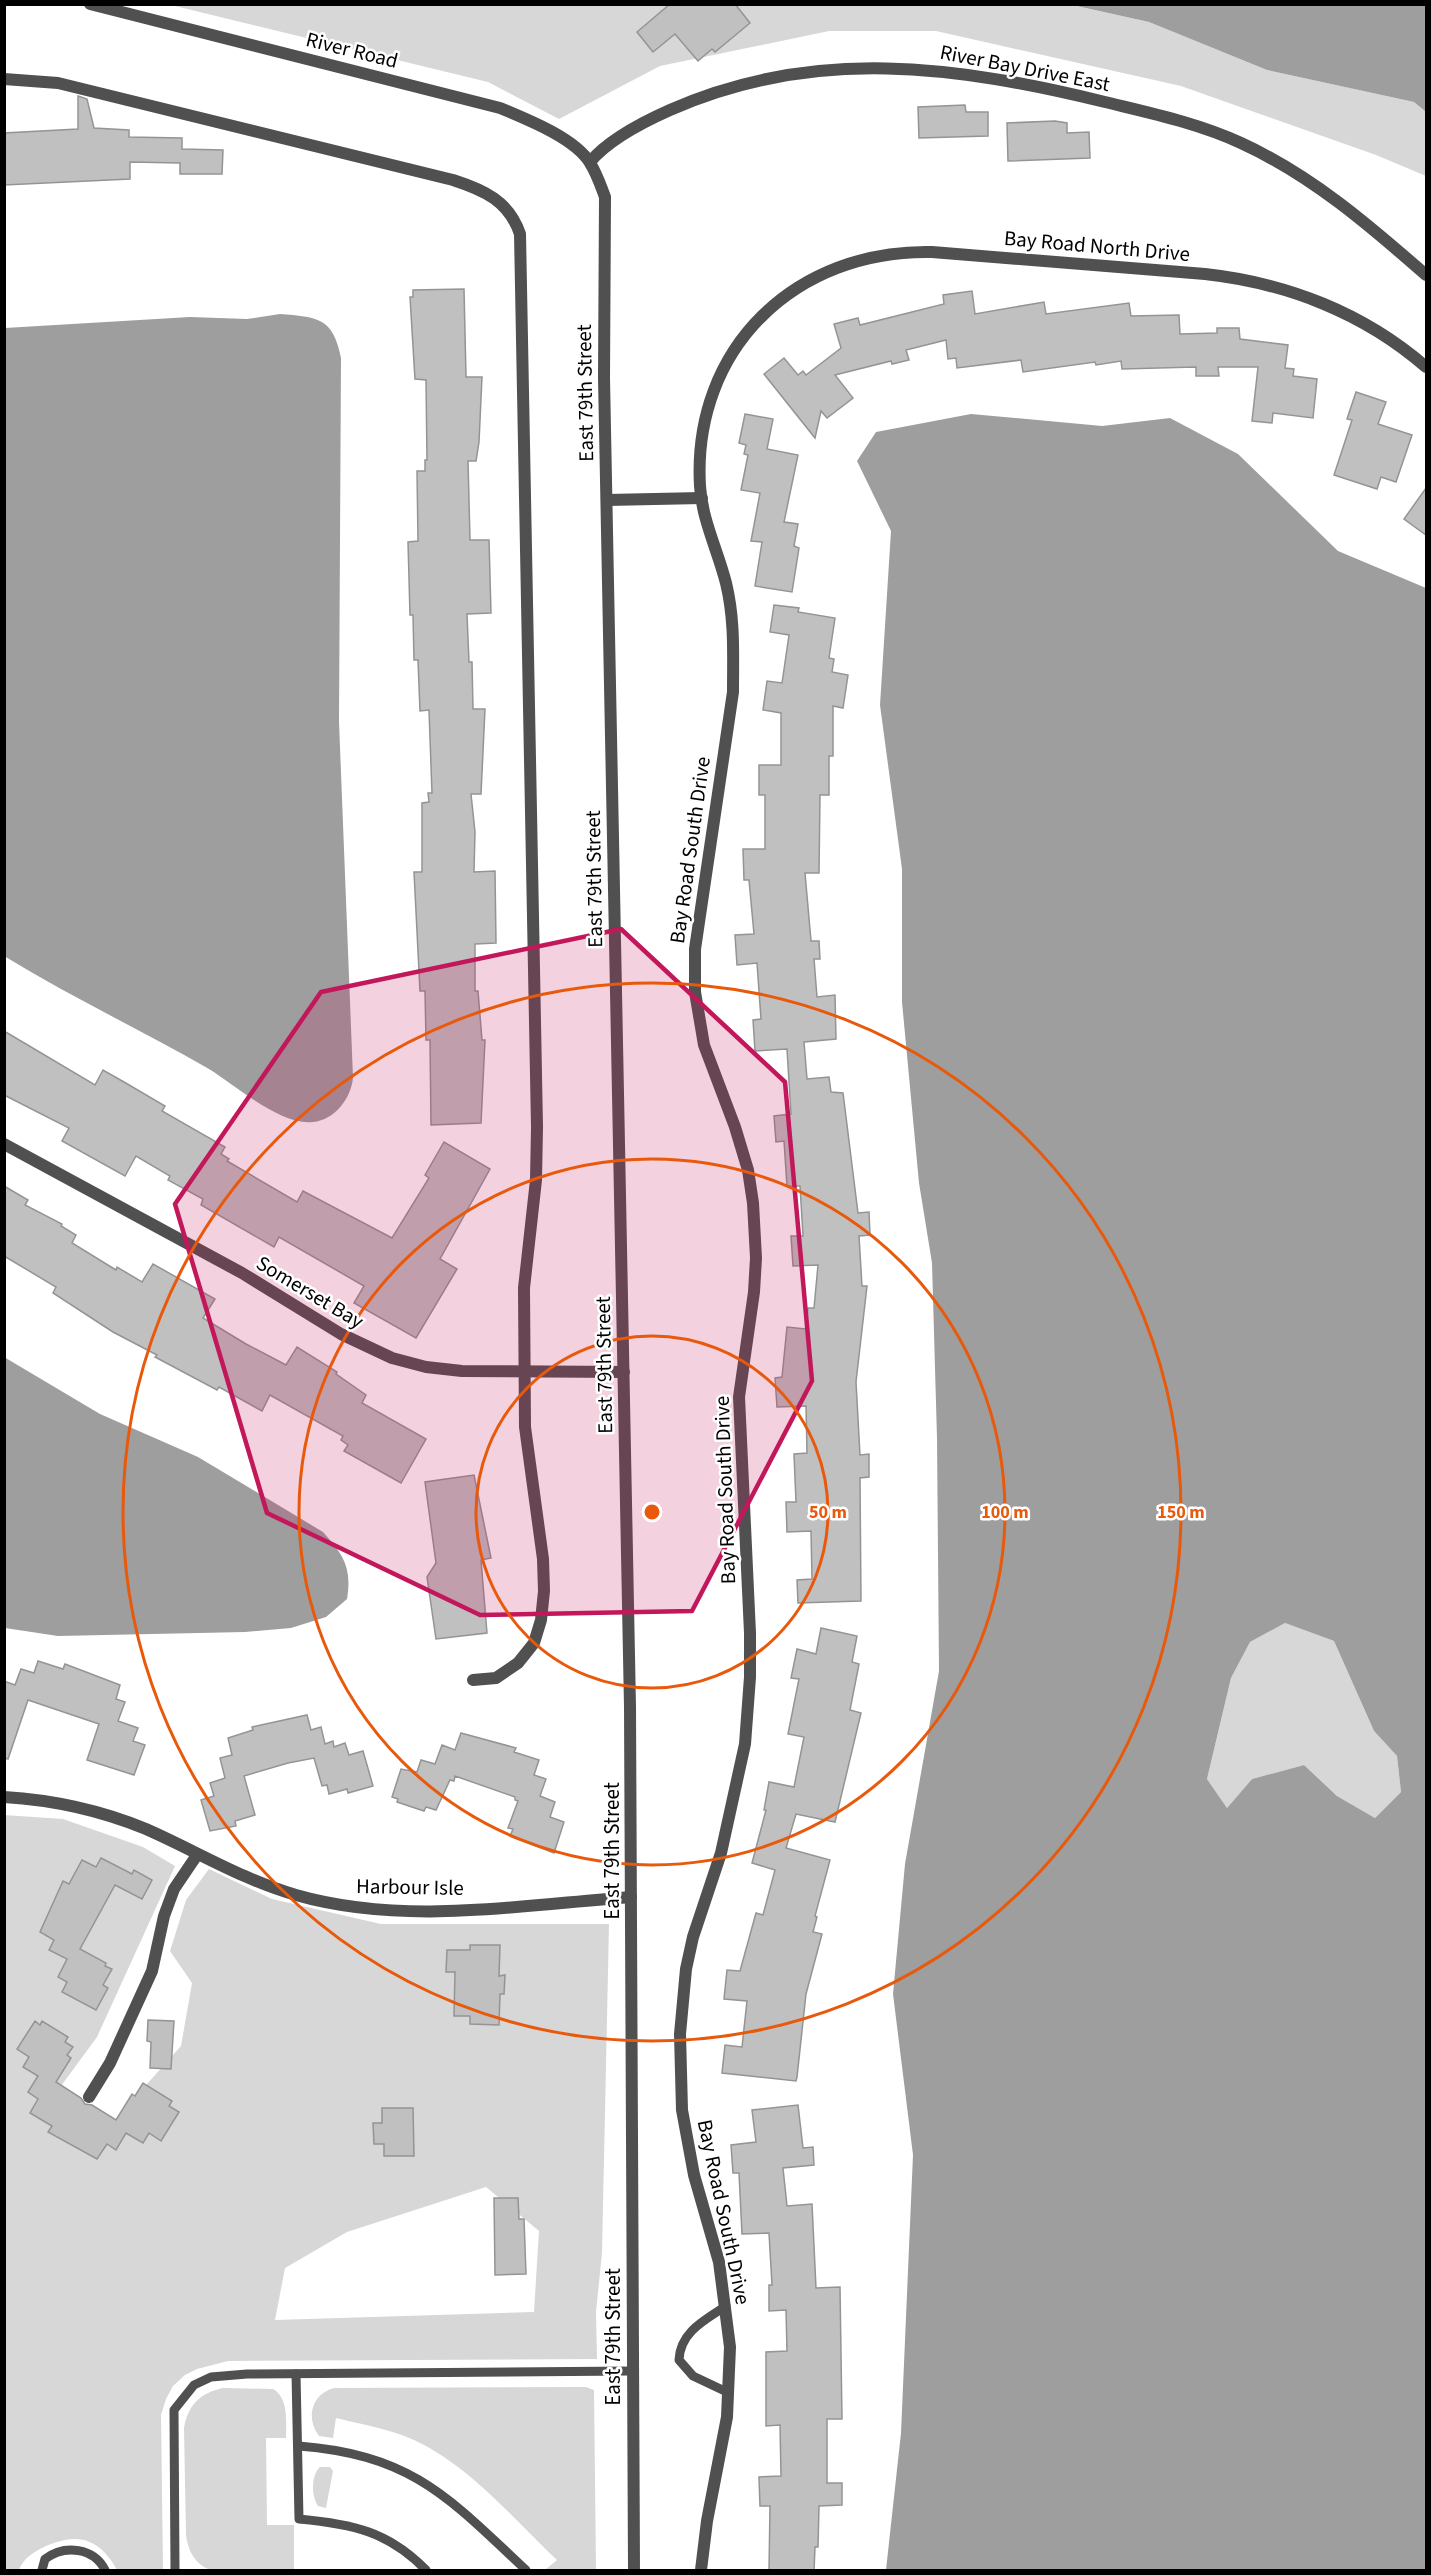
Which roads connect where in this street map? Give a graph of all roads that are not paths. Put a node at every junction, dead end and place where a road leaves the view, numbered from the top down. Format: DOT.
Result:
graph roads {
  1 [pos="90,4"];
  2 [pos="4,79"];
  3 [pos="590,162"];
  4 [pos="1426,275"];
  5 [pos="761,318"];
  6 [pos="1426,367"];
  7 [pos="702,498"];
  8 [pos="607,500"];
  9 [pos="4,1144"];
  10 [pos="525,1372"];
  11 [pos="624,1372"];
  12 [pos="473,1680"];
  13 [pos="4,1797"];
  14 [pos="197,1855"];
  15 [pos="632,1897"];
  16 [pos="89,2097"];
  17 [pos="726,2306"];
  18 [pos="632,2371"];
  19 [pos="296,2374"];
  20 [pos="729,2392"];
  21 [pos="299,2446"];
  22 [pos="42,2571"];
  23 [pos="105,2571"];
  24 [pos="175,2571"];
  25 [pos="426,2571"];
  26 [pos="526,2571"];
  27 [pos="634,2571"];
  28 [pos="701,2571"];
  1 -- 3 [label="street, River Road"];
  2 -- 10 [label="street"];
  3 -- 4 [label="street, River Bay Drive East"];
  3 -- 8 [label="street, East 79th Street"];
  5 -- 6 [label="street, Bay Road North Drive"];
  5 -- 7 [label="street, Bay Road South Drive"];
  7 -- 8 [label="street"];
  7 -- 17 [label="street, Bay Road South Drive"];
  8 -- 11 [label="street, East 79th Street"];
  9 -- 10 [label="street, Somerset Bay"];
  10 -- 11 [label="street, Somerset Bay"];
  10 -- 12 [label="street"];
  11 -- 15 [label="street, East 79th Street"];
  13 -- 14 [label="street, Harbour Isle"];
  14 -- 15 [label="street, Harbour Isle"];
  14 -- 16 [label="street"];
  15 -- 18 [label="street, East 79th Street"];
  17 -- 20 [label="street, Bay Road South Drive"];
  17 -- 20 [label="lane"];
  18 -- 19 [label="lane"];
  18 -- 27 [label="street, East 79th Street"];
  19 -- 21 [label="lane"];
  19 -- 24 [label="lane"];
  20 -- 28 [label="street, Bay Road South Drive"];
  21 -- 25 [label="lane"];
  21 -- 26 [label="lane"];
  22 -- 23 [label="lane"];
}
